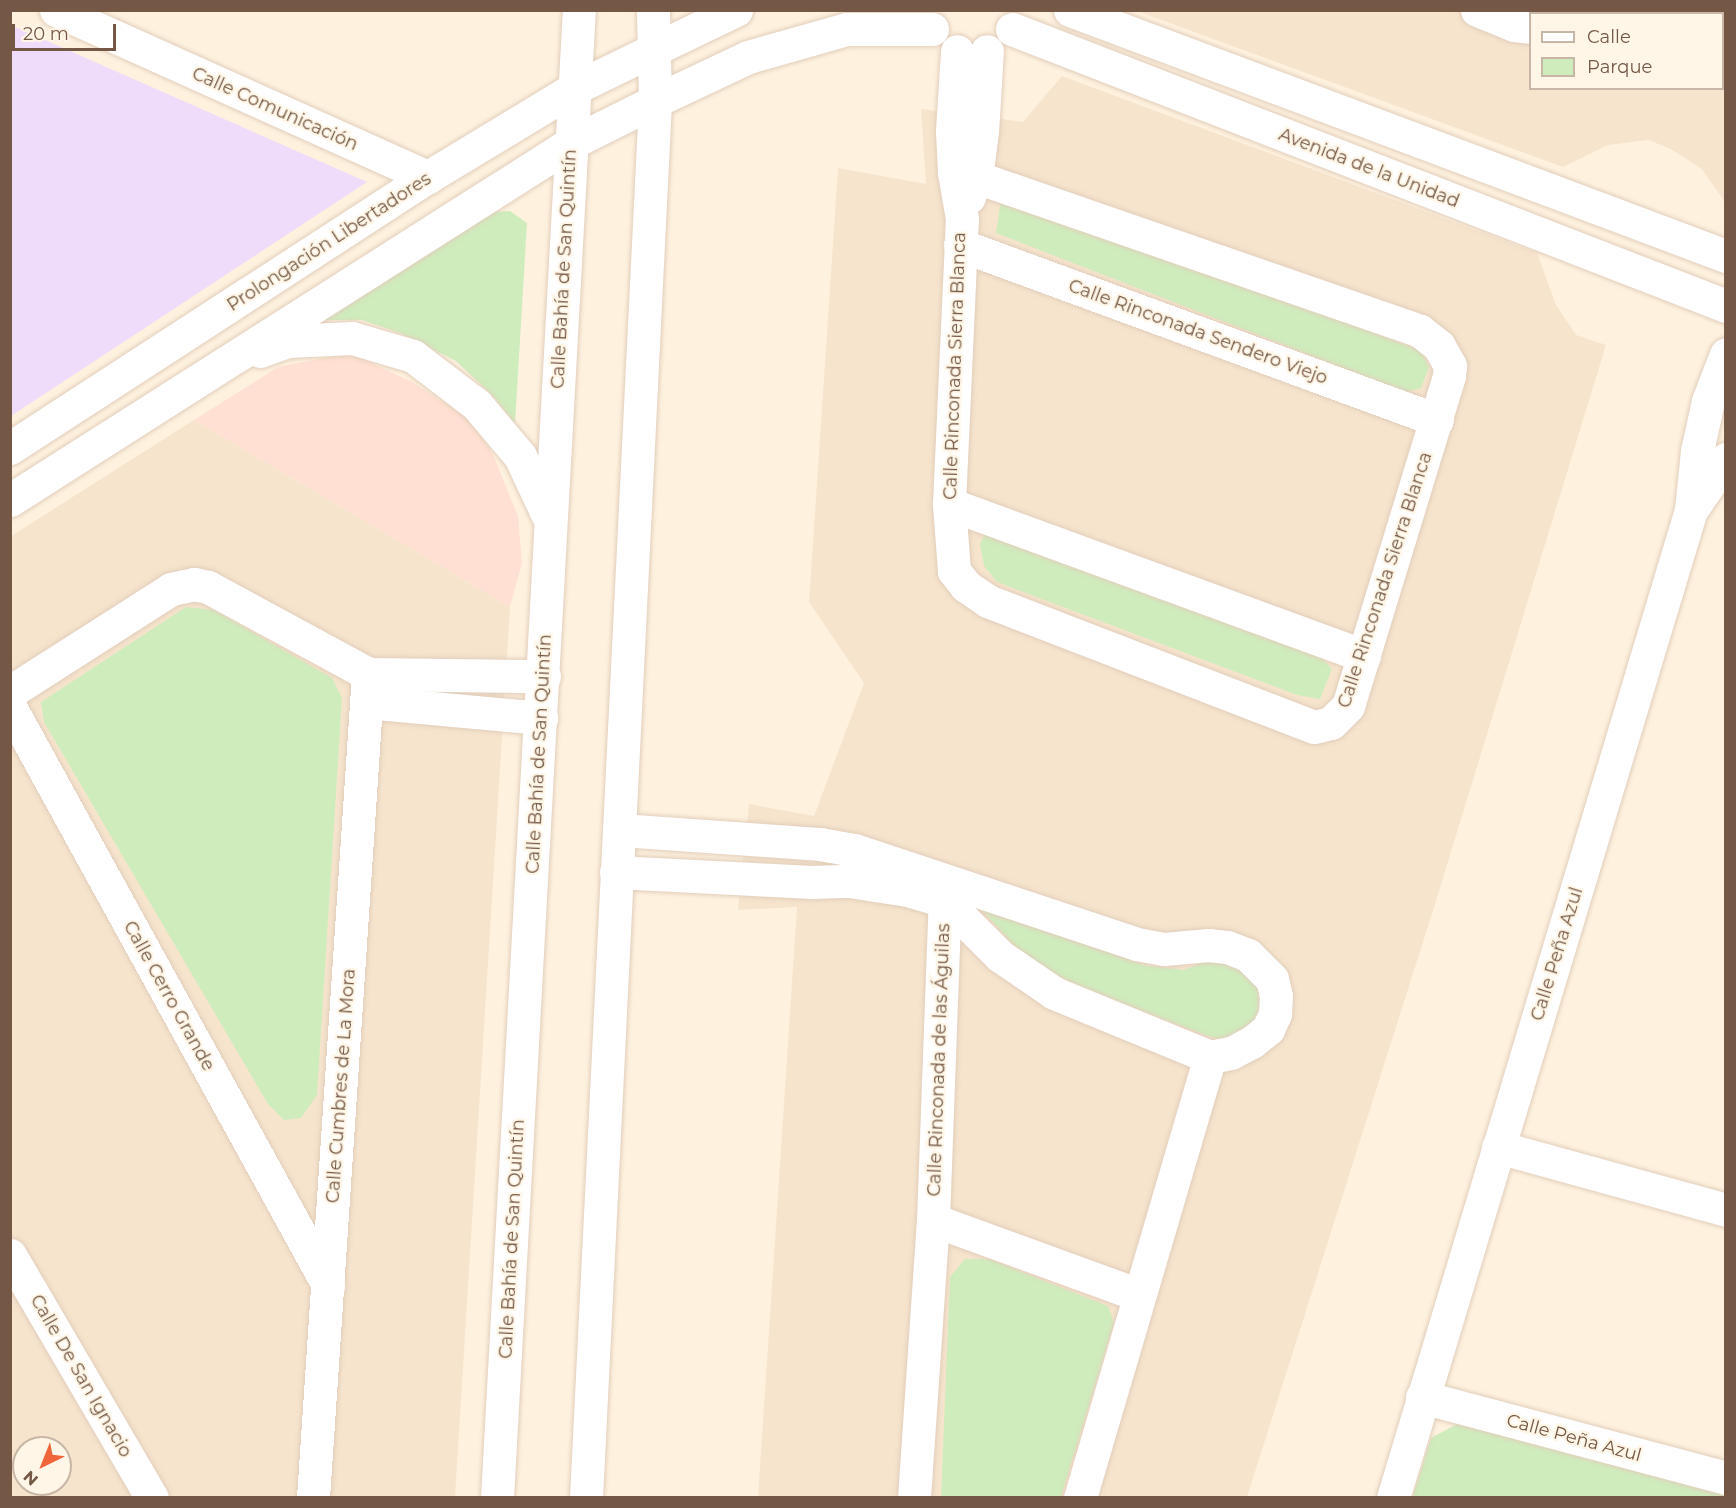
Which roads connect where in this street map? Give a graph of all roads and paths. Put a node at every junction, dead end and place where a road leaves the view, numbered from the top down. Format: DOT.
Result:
graph roads {
  1 [pos="56,10"];
  2 [pos="579,10"];
  3 [pos="653,10"];
  4 [pos="736,10"];
  5 [pos="1070,10"];
  6 [pos="1478,10"];
  7 [pos="930,20"];
  8 [pos="1014,20"];
  9 [pos="1529,27"];
  10 [pos="655,49"];
  11 [pos="972,51"];
  12 [pos="575,88"];
  13 [pos="655,101"];
  14 [pos="571,143"];
  15 [pos="965,175"];
  16 [pos="428,177"];
  17 [pos="1586,204"];
  18 [pos="961,232"];
  19 [pos="1572,247"];
  20 [pos="1725,256"];
  21 [pos="1725,306"];
  22 [pos="193,329"];
  23 [pos="1725,354"];
  24 [pos="219,366"];
  25 [pos="1437,420"];
  26 [pos="10,448"];
  27 [pos="1718,458"];
  28 [pos="10,500"];
  29 [pos="949,504"];
  30 [pos="550,521"];
  31 [pos="1364,656"];
  32 [pos="544,676"];
  33 [pos="367,688"];
  34 [pos="10,692"];
  35 [pos="10,707"];
  36 [pos="541,717"];
  37 [pos="620,830"];
  38 [pos="616,872"];
  39 [pos="945,890"];
  40 [pos="1210,1057"];
  41 [pos="1498,1147"];
  42 [pos="1725,1210"];
  43 [pos="933,1220"];
  44 [pos="10,1254"];
  45 [pos="328,1285"];
  46 [pos="1139,1295"];
  47 [pos="1422,1397"];
  48 [pos="1725,1478"];
  49 [pos="152,1497"];
  50 [pos="313,1497"];
  51 [pos="497,1497"];
  52 [pos="586,1497"];
  53 [pos="914,1497"];
  54 [pos="1080,1497"];
  55 [pos="1394,1497"];
  1 -- 16 [label="street, Calle Comunicación"];
  2 -- 12 [label="street, Calle Bahía de San Quintín"];
  3 -- 10 [label="street"];
  4 -- 10 [label="street"];
  5 -- 17 [label="street"];
  6 -- 9 [label="street"];
  7 -- 11 [label="street"];
  7 -- 13 [label="street"];
  8 -- 11 [label="street"];
  8 -- 19 [label="street, Avenida de la Unidad"];
  10 -- 12 [label="street, Prolongación Libertadores"];
  10 -- 13 [label="street"];
  11 -- 15 [label="street, Calle Rinconada Sierra Blanca"];
  12 -- 14 [label="street, Calle Bahía de San Quintín"];
  12 -- 16 [label="street, Prolongación Libertadores"];
  13 -- 14 [label="street"];
  13 -- 37 [label="street"];
  14 -- 24 [label="street"];
  14 -- 30 [label="street, Calle Bahía de San Quintín"];
  15 -- 18 [label="street, Calle Rinconada Sierra Blanca"];
  15 -- 25 [label="street, Calle Rinconada Sierra Blanca"];
  16 -- 22 [label="street, Prolongación Libertadores"];
  17 -- 19 [label="street"];
  17 -- 20 [label="street"];
  18 -- 25 [label="street, Calle Rinconada Sendero Viejo"];
  18 -- 29 [label="street, Calle Rinconada Sierra Blanca"];
  19 -- 21 [label="street, Avenida de la Unidad"];
  22 -- 24 [label="street"];
  22 -- 26 [label="street, Prolongación Libertadores"];
  23 -- 27 [label="street, Calle Peña Azul"];
  24 -- 28 [label="street"];
  24 -- 30 [label="street"];
  25 -- 31 [label="street, Calle Rinconada Sierra Blanca"];
  27 -- 41 [label="street, Calle Peña Azul"];
  29 -- 31 [label="street"];
  29 -- 31 [label="street, Calle Rinconada Sierra Blanca"];
  30 -- 32 [label="street, Calle Bahía de San Quintín"];
  32 -- 33 [label="street"];
  32 -- 36 [label="street, Calle Bahía de San Quintín"];
  33 -- 34 [label="street"];
  33 -- 36 [label="street"];
  33 -- 45 [label="street, Calle Cumbres de La Mora"];
  35 -- 45 [label="street, Calle Cerro Grande"];
  36 -- 51 [label="street, Calle Bahía de San Quintín"];
  37 -- 38 [label="street"];
  37 -- 39 [label="street, Calle Rinconada de las Águilas"];
  38 -- 39 [label="street, Calle Rinconada de las Águilas"];
  38 -- 52 [label="street"];
  39 -- 40 [label="street, Calle Rinconada de las Águilas"];
  39 -- 40 [label="street, Calle Rinconada de las Águilas"];
  39 -- 43 [label="street, Calle Rinconada de las Águilas"];
  40 -- 46 [label="street"];
  41 -- 42 [label="street"];
  41 -- 47 [label="street, Calle Peña Azul"];
  43 -- 46 [label="street, Calle Rinconada de las Águilas"];
  43 -- 53 [label="street, Calle Rinconada de las Águilas"];
  44 -- 49 [label="street, Calle De San Ignacio"];
  45 -- 50 [label="street, Calle Cumbres de La Mora"];
  46 -- 54 [label="street"];
  47 -- 48 [label="street, Calle Peña Azul"];
  47 -- 55 [label="street, Calle Peña Azul"];
}
